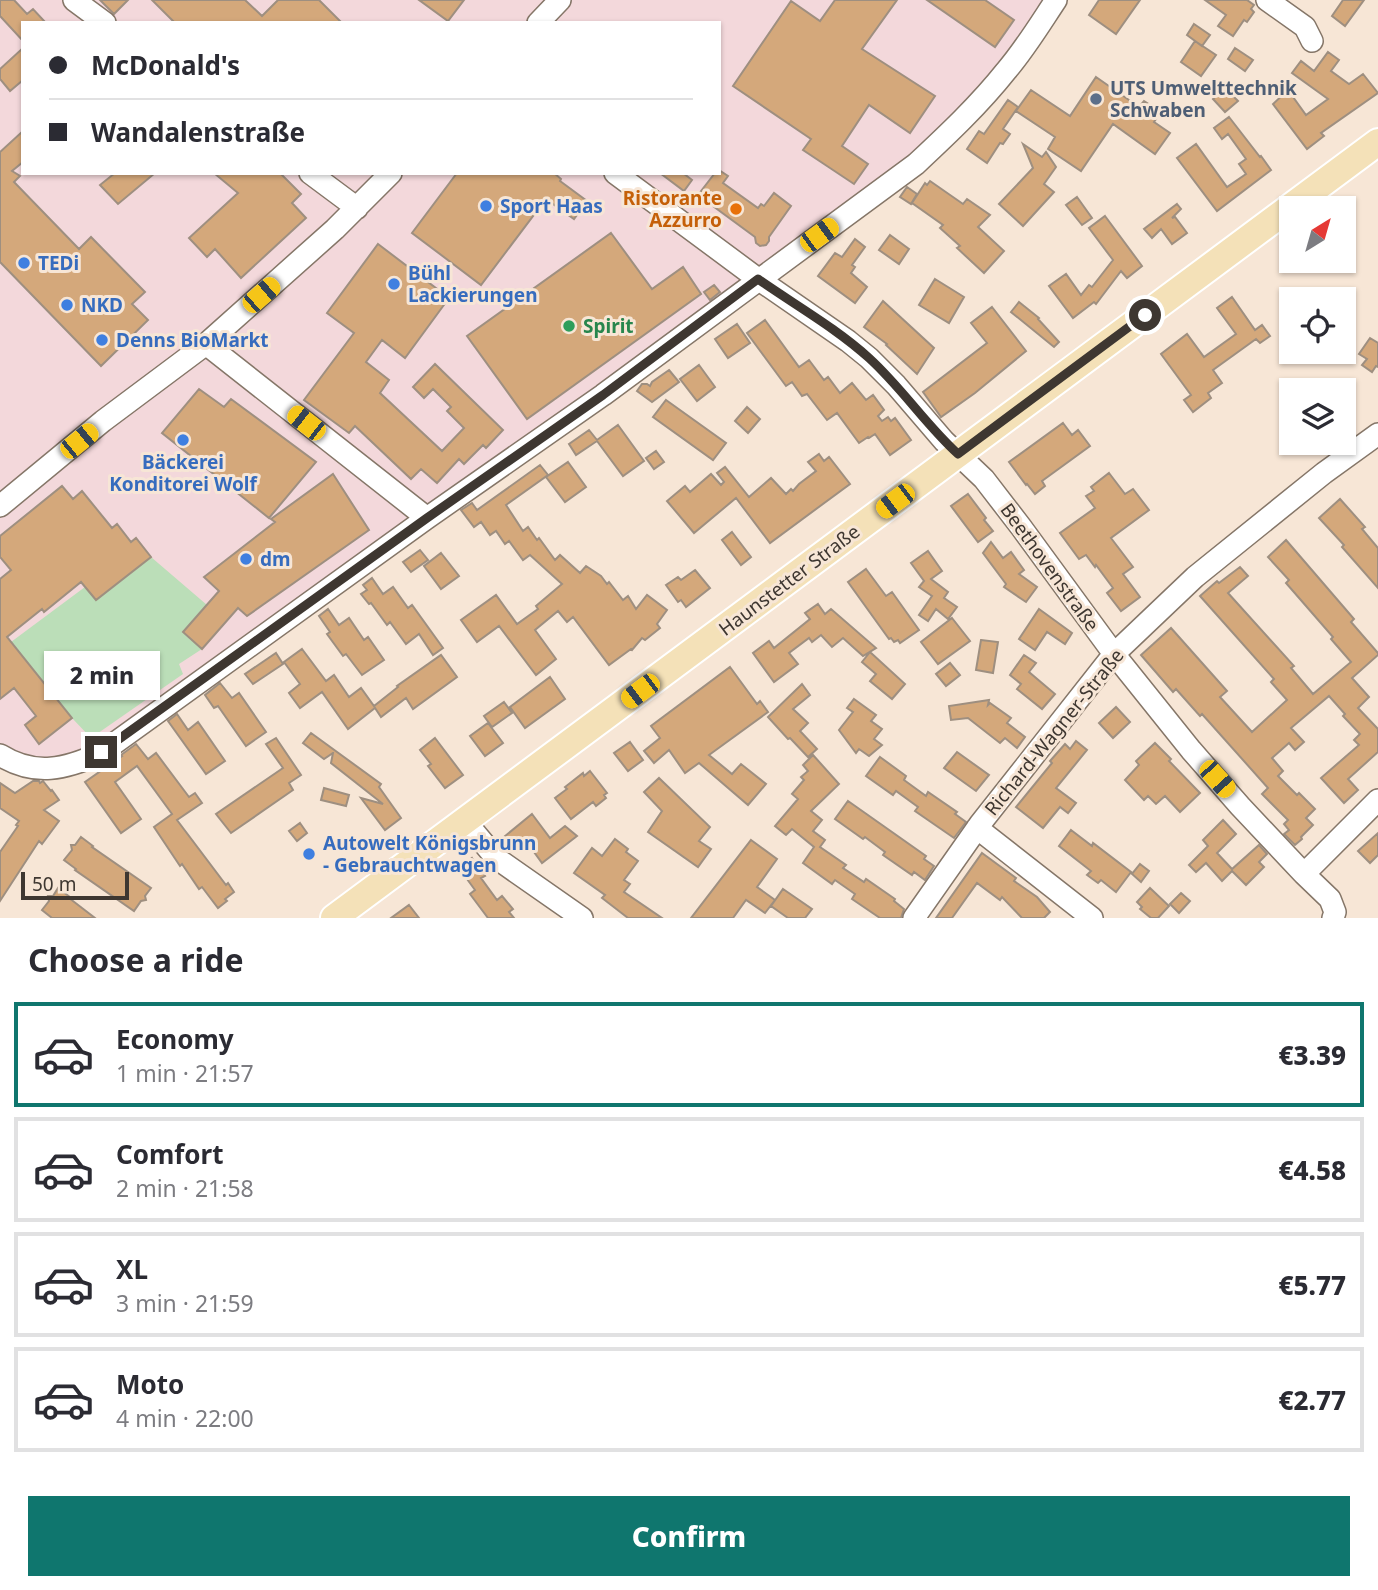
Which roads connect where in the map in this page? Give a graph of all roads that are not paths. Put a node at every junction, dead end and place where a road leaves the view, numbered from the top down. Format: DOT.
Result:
graph roads {
  1 [pos="74,0"];
  2 [pos="560,0"];
  3 [pos="1056,0"];
  4 [pos="1267,0"];
  5 [pos="102,21"];
  6 [pos="540,21"];
  7 [pos="1312,41"];
  8 [pos="1378,142"];
  9 [pos="313,175"];
  10 [pos="389,175"];
  11 [pos="618,175"];
  12 [pos="357,208"];
  13 [pos="758,279"];
  14 [pos="206,344"];
  15 [pos="1378,434"];
  16 [pos="958,454"];
  17 [pos="0,506"];
  18 [pos="427,518"];
  19 [pos="1114,654"];
  20 [pos="0,755"];
  21 [pos="1378,800"];
  22 [pos="465,821"];
  23 [pos="977,828"];
  24 [pos="1304,874"];
  25 [pos="563,905"];
  26 [pos="334,918"];
  27 [pos="545,918"];
  28 [pos="582,918"];
  29 [pos="914,918"];
  30 [pos="1092,918"];
  31 [pos="1333,918"];
  1 -- 5 [label="street"];
  2 -- 6 [label="street"];
  3 -- 13 [label="street"];
  4 -- 7 [label="street"];
  8 -- 16 [label="main road, Haunstetter Straße"];
  9 -- 12 [label="street"];
  10 -- 12 [label="street"];
  11 -- 13 [label="street, Beethovenstraße"];
  12 -- 14 [label="street"];
  13 -- 16 [label="street, Beethovenstraße"];
  13 -- 18 [label="street"];
  14 -- 17 [label="street"];
  14 -- 18 [label="street"];
  15 -- 19 [label="street, Richard-Wagner-Straße"];
  16 -- 19 [label="street, Beethovenstraße"];
  16 -- 22 [label="main road, Haunstetter Straße"];
  18 -- 20 [label="street"];
  19 -- 23 [label="street, Richard-Wagner-Straße"];
  19 -- 24 [label="street, Beethovenstraße"];
  21 -- 24 [label="street"];
  22 -- 25 [label="street"];
  22 -- 26 [label="main road, Haunstetter Straße"];
  23 -- 29 [label="street, Richard-Wagner-Straße"];
  23 -- 30 [label="street"];
  24 -- 31 [label="street, Beethovenstraße"];
  25 -- 27 [label="street"];
  25 -- 28 [label="street"];
}
